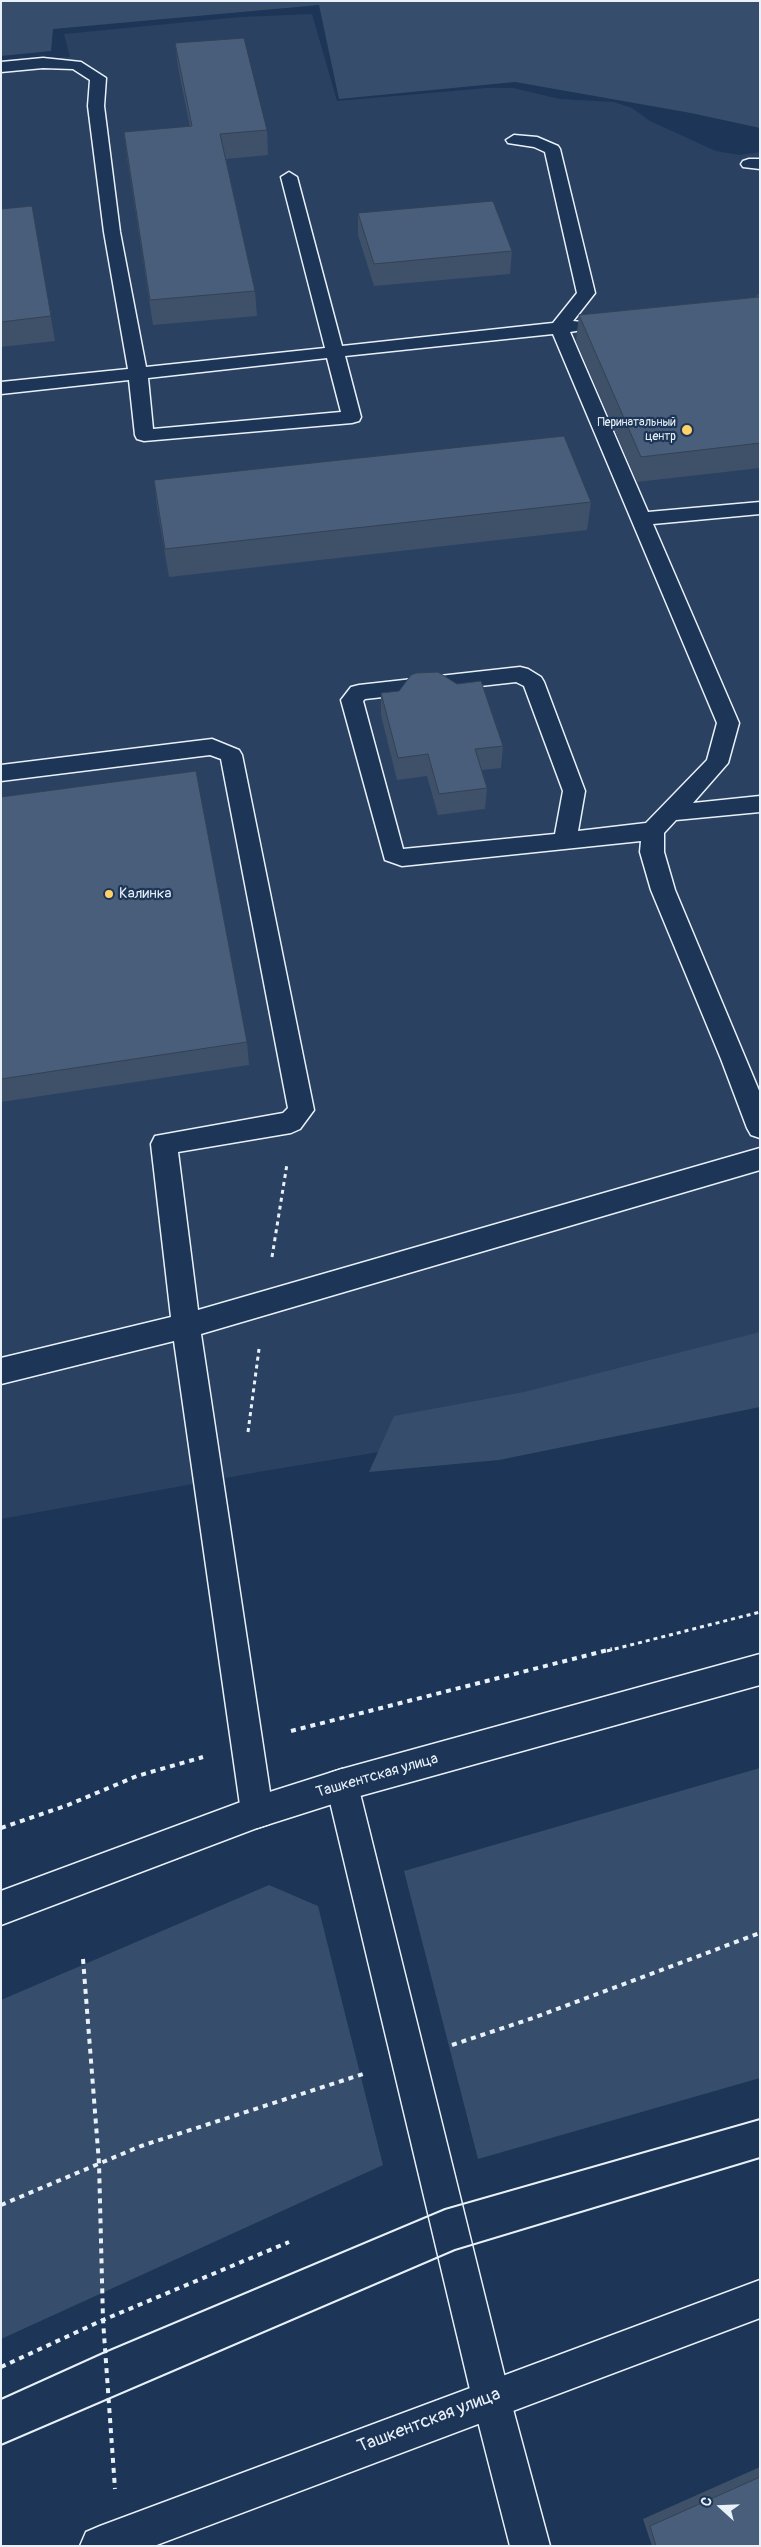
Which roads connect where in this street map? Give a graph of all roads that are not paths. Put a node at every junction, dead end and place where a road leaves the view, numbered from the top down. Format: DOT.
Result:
graph roads {
  1 [pos="1,67"];
  2 [pos="514,140"];
  3 [pos="289,177"];
  4 [pos="597,324"];
  5 [pos="559,327"];
  6 [pos="336,351"];
  7 [pos="138,373"];
  8 [pos="1,388"];
  9 [pos="760,508"];
  10 [pos="640,519"];
  11 [pos="1,773"];
  12 [pos="760,804"];
  13 [pos="670,813"];
  14 [pos="653,831"];
  15 [pos="565,840"];
  16 [pos="760,1128"];
  17 [pos="760,1159"];
  18 [pos="186,1326"];
  19 [pos="1,1371"];
  20 [pos="760,1669"];
  21 [pos="342,1786"];
  22 [pos="257,1812"];
  23 [pos="1,1908"];
  24 [pos="760,2299"];
  25 [pos="491,2398"];
  26 [pos="100,2546"];
  27 [pos="530,2546"];
  1 -- 7 [label="main road"];
  2 -- 5 [label="main road"];
  3 -- 6 [label="main road"];
  4 -- 5 [label="main road"];
  5 -- 6 [label="main road"];
  5 -- 10 [label="main road"];
  6 -- 7 [label="main road"];
  6 -- 7 [label="main road"];
  7 -- 8 [label="main road"];
  9 -- 10 [label="main road"];
  10 -- 13 [label="main road"];
  11 -- 18 [label="main road"];
  12 -- 13 [label="main road"];
  13 -- 14 [label="main road"];
  14 -- 15 [label="main road"];
  14 -- 16 [label="main road"];
  15 -- 15 [label="main road"];
  17 -- 18 [label="main road"];
  18 -- 19 [label="main road"];
  18 -- 22 [label="main road"];
  20 -- 21 [label="main road, Ташкентская улица"];
  21 -- 22 [label="main road, Ташкентская улица"];
  21 -- 25 [label="main road"];
  22 -- 23 [label="main road, Ташкентская улица"];
  24 -- 25 [label="main road, Ташкентская улица"];
  25 -- 26 [label="main road, Ташкентская улица"];
  25 -- 27 [label="main road"];
}
